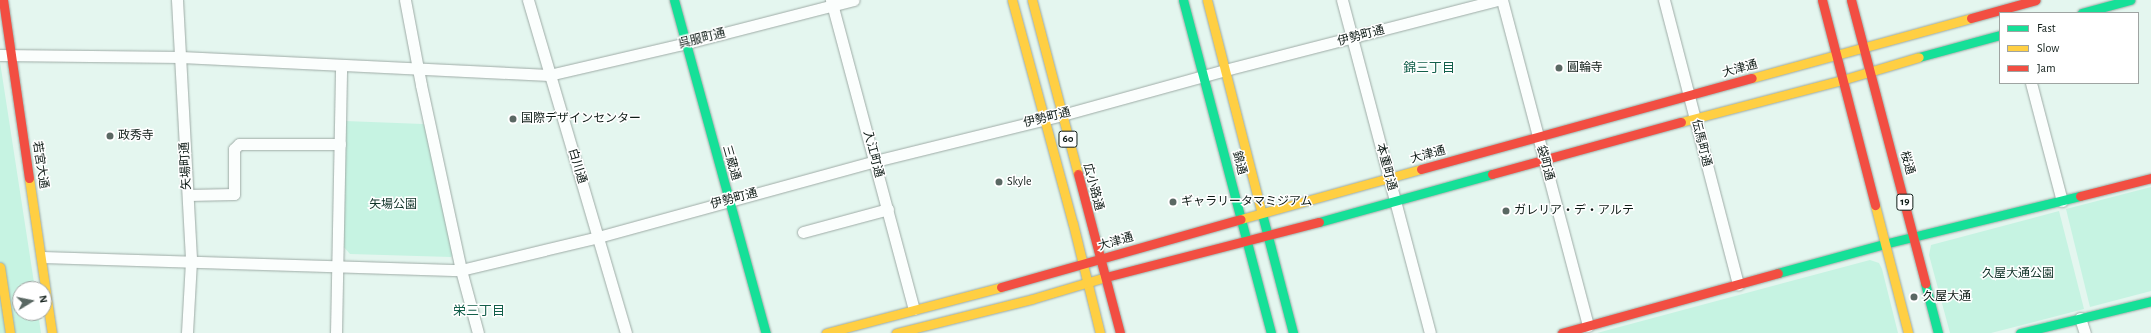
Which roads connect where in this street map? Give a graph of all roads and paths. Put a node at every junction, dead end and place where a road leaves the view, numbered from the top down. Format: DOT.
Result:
graph roads {
  1 [pos="3,0"];
  2 [pos="178,0"];
  3 [pos="405,0"];
  4 [pos="528,0"];
  5 [pos="674,0"];
  6 [pos="854,0"];
  7 [pos="1012,0"];
  8 [pos="1032,0"];
  9 [pos="1183,0"];
  10 [pos="1207,0"];
  11 [pos="1342,0"];
  12 [pos="1497,0"];
  13 [pos="1502,0"];
  14 [pos="1664,0"];
  15 [pos="1822,0"];
  16 [pos="1851,0"];
  17 [pos="2036,0"];
  18 [pos="2130,0"];
  19 [pos="832,3"];
  20 [pos="2011,7"];
  21 [pos="2086,12"];
  22 [pos="1999,35"];
  23 [pos="1352,38"];
  24 [pos="686,43"];
  25 [pos="1863,48"];
  26 [pos="0,55"];
  27 [pos="12,55"];
  28 [pos="1836,56"];
  29 [pos="181,57"];
  30 [pos="341,65"];
  31 [pos="420,70"];
  32 [pos="1225,70"];
  33 [pos="1869,71"];
  34 [pos="549,75"];
  35 [pos="1203,76"];
  36 [pos="1842,80"];
  37 [pos="2030,84"];
  38 [pos="1689,95"];
  39 [pos="1062,115"];
  40 [pos="1046,118"];
  41 [pos="1694,118"];
  42 [pos="1538,138"];
  43 [pos="340,144"];
  44 [pos="1544,160"];
  45 [pos="875,161"];
  46 [pos="1389,178"];
  47 [pos="2151,178"];
  48 [pos="188,195"];
  49 [pos="729,200"];
  50 [pos="1395,201"];
  51 [pos="2062,201"];
  52 [pos="888,209"];
  53 [pos="1262,213"];
  54 [pos="1241,219"];
  55 [pos="803,232"];
  56 [pos="1267,236"];
  57 [pos="598,237"];
  58 [pos="1915,237"];
  59 [pos="1247,240"];
  60 [pos="1884,244"];
  61 [pos="42,257"];
  62 [pos="1100,259"];
  63 [pos="191,261"];
  64 [pos="1083,264"];
  65 [pos="0,267"];
  66 [pos="336,267"];
  67 [pos="461,270"];
  68 [pos="1105,278"];
  69 [pos="1087,284"];
  70 [pos="1738,285"];
  71 [pos="2151,301"];
  72 [pos="914,309"];
  73 [pos="2080,318"];
  74 [pos="1588,326"];
  75 [pos="920,330"];
  76 [pos="10,333"];
  77 [pos="52,333"];
  78 [pos="187,333"];
  79 [pos="336,333"];
  80 [pos="478,333"];
  81 [pos="626,333"];
  82 [pos="766,333"];
  83 [pos="826,333"];
  84 [pos="896,333"];
  85 [pos="1100,333"];
  86 [pos="1120,333"];
  87 [pos="1271,333"];
  88 [pos="1294,333"];
  89 [pos="1430,333"];
  90 [pos="1562,333"];
  91 [pos="1908,333"];
  92 [pos="1938,333"];
  93 [pos="2020,333"];
  94 [pos="2085,333"];
  1 -- 27 [label="main road, 若宮大通"];
  2 -- 29 [label="street, 矢場町通"];
  3 -- 31 [label="street"];
  4 -- 34 [label="street, 白川通"];
  5 -- 24 [label="main road, 三蔵通"];
  6 -- 19 [label="street, 呉服町通"];
  7 -- 40 [label="main road, 60"];
  8 -- 39 [label="main road, 広小路通 / 60"];
  9 -- 35 [label="main road, 錦通"];
  10 -- 32 [label="main road, 錦通"];
  11 -- 23 [label="street, 本重町通"];
  12 -- 23 [label="street, 伊勢町通"];
  13 -- 42 [label="street, 袋町通"];
  14 -- 38 [label="street, 伝馬町通"];
  15 -- 28 [label="main road"];
  16 -- 25 [label="main road, 桜通 / 19"];
  17 -- 20 [label="main road, 大津通"];
  18 -- 21 [label="main road"];
  19 -- 24 [label="street, 呉服町通"];
  19 -- 45 [label="street, 入江町通"];
  20 -- 25 [label="main road, 大津通"];
  22 -- 33 [label="main road"];
  23 -- 32 [label="street, 伊勢町通"];
  23 -- 46 [label="street, 本重町通"];
  24 -- 34 [label="street, 呉服町通"];
  24 -- 49 [label="main road, 三蔵通"];
  25 -- 28 [label="main road, 大津通"];
  25 -- 33 [label="main road, 桜通 / 19"];
  26 -- 27 [label="street, 呉服町通"];
  27 -- 29 [label="street, 呉服町通"];
  27 -- 61 [label="main road, 若宮大通"];
  28 -- 36 [label="main road"];
  28 -- 38 [label="main road, 大津通"];
  29 -- 30 [label="street, 呉服町通"];
  29 -- 48 [label="street, 矢場町通"];
  30 -- 31 [label="street, 呉服町通"];
  30 -- 43 [label="street"];
  31 -- 34 [label="street, 呉服町通"];
  31 -- 67 [label="street"];
  32 -- 35 [label="street, 伊勢町通"];
  32 -- 53 [label="main road, 錦通"];
  33 -- 36 [label="main road"];
  33 -- 58 [label="main road, 桜通 / 19"];
  34 -- 57 [label="street, 白川通"];
  35 -- 39 [label="street, 伊勢町通"];
  35 -- 54 [label="main road, 錦通"];
  36 -- 41 [label="main road"];
  36 -- 60 [label="main road"];
  37 -- 51 [label="street"];
  38 -- 41 [label="street, 伝馬町通"];
  38 -- 42 [label="main road, 大津通"];
  39 -- 40 [label="street, 伊勢町通"];
  39 -- 62 [label="main road, 広小路通 / 60"];
  40 -- 45 [label="street, 伊勢町通"];
  40 -- 64 [label="main road, 60"];
  41 -- 44 [label="main road"];
  41 -- 70 [label="street, 伝馬町通"];
  42 -- 44 [label="street, 袋町通"];
  42 -- 46 [label="main road, 大津通"];
  43 -- 48 [label="street"];
  43 -- 66 [label="street"];
  44 -- 50 [label="main road"];
  44 -- 74 [label="street, 袋町通"];
  45 -- 49 [label="street, 伊勢町通"];
  45 -- 52 [label="street, 入江町通"];
  46 -- 50 [label="street, 本重町通"];
  46 -- 53 [label="main road, 大津通"];
  47 -- 51 [label="main road"];
  48 -- 63 [label="street, 矢場町通"];
  49 -- 57 [label="street, 伊勢町通"];
  49 -- 82 [label="main road, 三蔵通"];
  50 -- 56 [label="main road"];
  50 -- 89 [label="street, 本重町通"];
  51 -- 58 [label="main road"];
  52 -- 55 [label="street"];
  52 -- 72 [label="street, 入江町通"];
  53 -- 54 [label="main road, 大津通"];
  53 -- 56 [label="main road, 錦通"];
  54 -- 59 [label="main road, 錦通"];
  54 -- 62 [label="main road, 大津通"];
  56 -- 59 [label="main road"];
  56 -- 88 [label="main road, 錦通"];
  57 -- 67 [label="street, 伊勢町通"];
  57 -- 81 [label="street, 白川通"];
  58 -- 60 [label="main road"];
  58 -- 92 [label="main road, 桜通 / 19"];
  59 -- 68 [label="main road"];
  59 -- 87 [label="main road, 錦通"];
  60 -- 70 [label="main road"];
  60 -- 91 [label="main road"];
  61 -- 63 [label="street, 伊勢町通"];
  61 -- 77 [label="main road, 若宮大通"];
  62 -- 64 [label="main road, 大津通"];
  62 -- 68 [label="main road, 広小路通 / 60"];
  63 -- 66 [label="street, 伊勢町通"];
  63 -- 78 [label="street, 矢場町通"];
  64 -- 69 [label="main road, 60"];
  64 -- 72 [label="main road, 大津通"];
  65 -- 76 [label="main road"];
  66 -- 67 [label="street, 伊勢町通"];
  66 -- 79 [label="street"];
  67 -- 80 [label="street"];
  68 -- 69 [label="main road"];
  68 -- 86 [label="main road, 広小路通 / 60"];
  69 -- 75 [label="main road"];
  69 -- 85 [label="main road, 60"];
  70 -- 74 [label="main road"];
  71 -- 73 [label="main road"];
  72 -- 83 [label="main road, 大津通"];
  73 -- 93 [label="main road"];
  73 -- 94 [label="street"];
  74 -- 90 [label="main road"];
  75 -- 84 [label="main road"];
}
